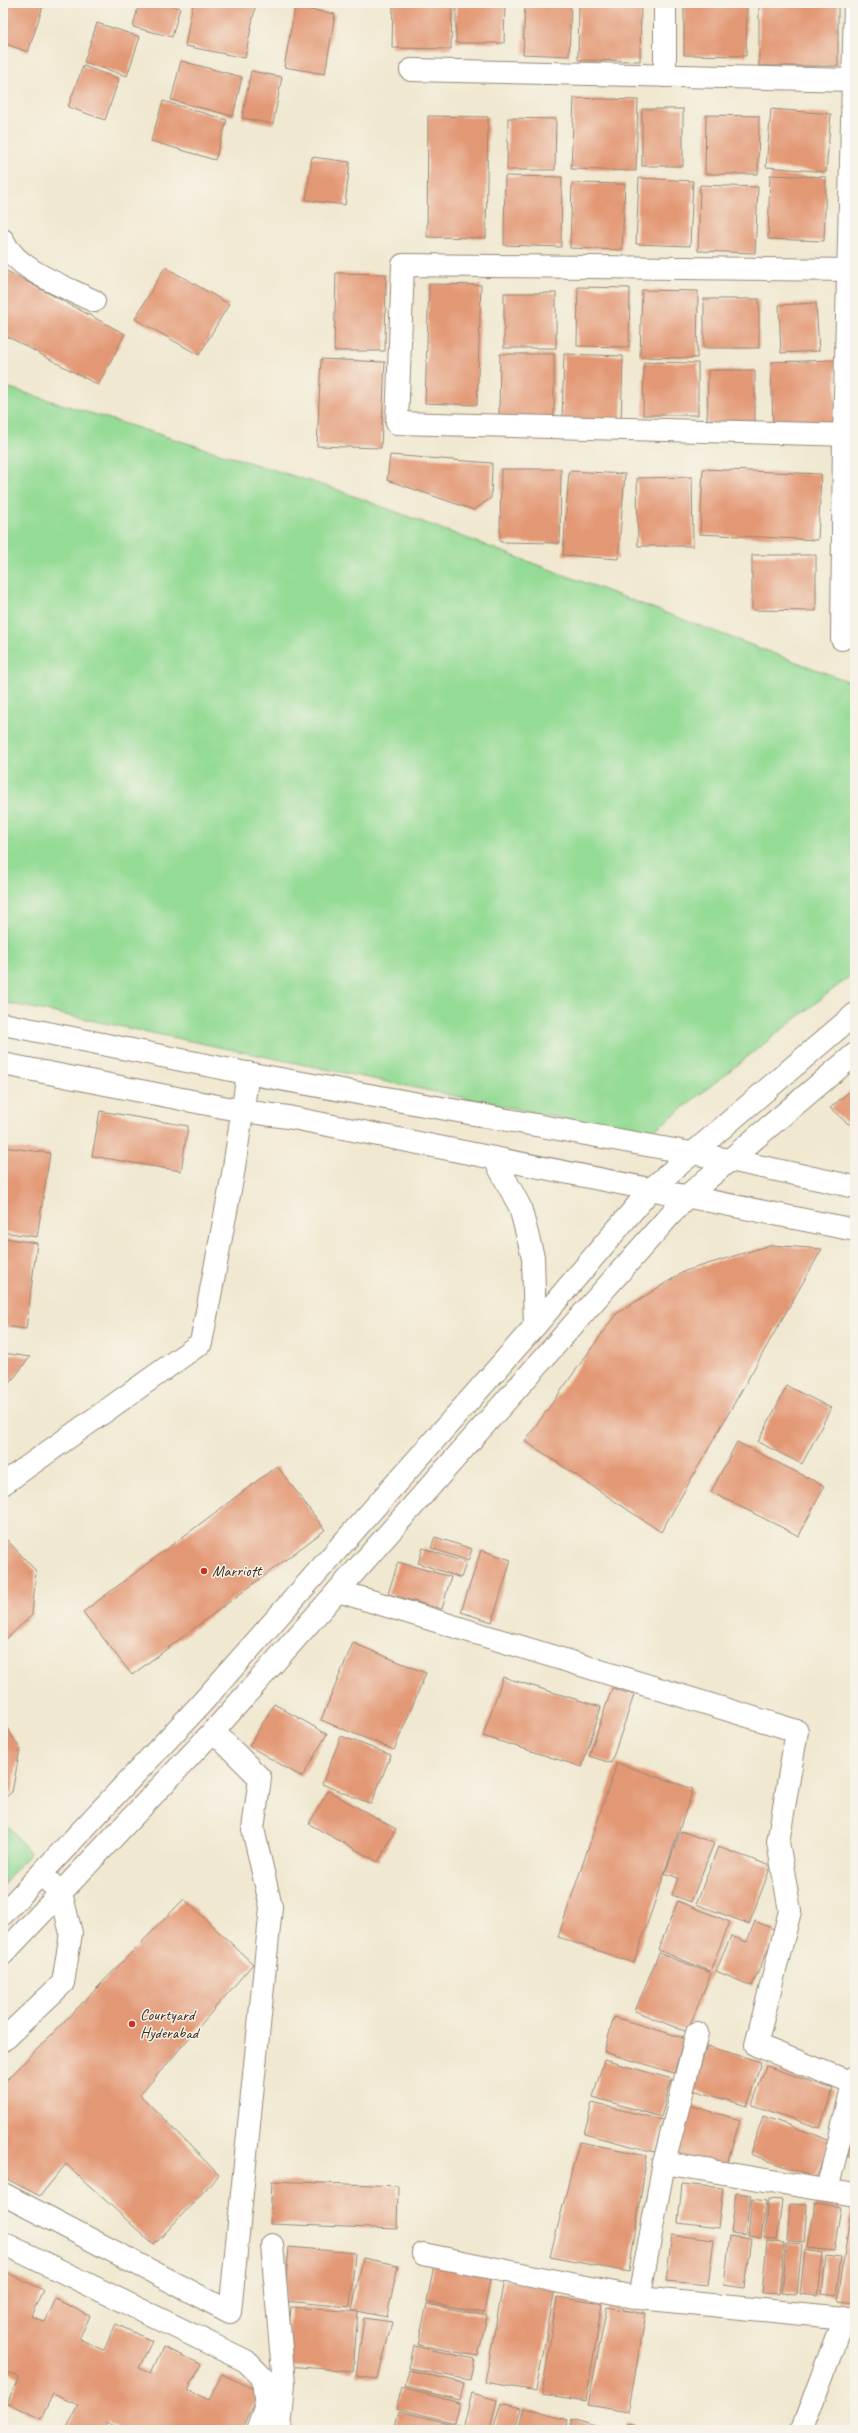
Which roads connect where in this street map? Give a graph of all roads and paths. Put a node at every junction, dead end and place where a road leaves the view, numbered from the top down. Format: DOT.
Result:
graph roads {
  1 [pos="665,3"];
  2 [pos="855,5"];
  3 [pos="411,70"];
  4 [pos="665,76"];
  5 [pos="854,80"];
  6 [pos="3,240"];
  7 [pos="852,270"];
  8 [pos="94,300"];
  9 [pos="849,434"];
  10 [pos="842,639"];
  11 [pos="855,1014"];
  12 [pos="3,1024"];
  13 [pos="855,1054"];
  14 [pos="3,1064"];
  15 [pos="248,1073"];
  16 [pos="243,1111"];
  17 [pos="693,1153"];
  18 [pos="494,1158"];
  19 [pos="730,1160"];
  20 [pos="855,1187"];
  21 [pos="652,1188"];
  22 [pos="687,1196"];
  23 [pos="855,1230"];
  24 [pos="535,1326"];
  25 [pos="3,1484"];
  26 [pos="338,1591"];
  27 [pos="213,1731"];
  28 [pos="41,1874"];
  29 [pos="61,1893"];
  30 [pos="3,1914"];
  31 [pos="3,1954"];
  32 [pos="697,2033"];
  33 [pos="3,2040"];
  34 [pos="854,2080"];
  35 [pos="664,2163"];
  36 [pos="827,2190"];
  37 [pos="3,2194"];
  38 [pos="855,2195"];
  39 [pos="3,2243"];
  40 [pos="272,2245"];
  41 [pos="423,2254"];
  42 [pos="639,2298"];
  43 [pos="849,2318"];
  44 [pos="258,2430"];
  45 [pos="280,2430"];
  46 [pos="802,2430"];
  1 -- 4 [label="street"];
  2 -- 5 [label="street"];
  3 -- 4 [label="street"];
  4 -- 5 [label="street"];
  5 -- 7 [label="street"];
  6 -- 8 [label="street"];
  7 -- 9 [label="street"];
  7 -- 9 [label="street"];
  9 -- 10 [label="street"];
  11 -- 17 [label="street"];
  12 -- 15 [label="street"];
  13 -- 19 [label="street"];
  14 -- 16 [label="street"];
  15 -- 16 [label="street"];
  15 -- 17 [label="street"];
  16 -- 18 [label="street"];
  16 -- 25 [label="street"];
  17 -- 19 [label="street"];
  17 -- 21 [label="street"];
  18 -- 21 [label="street"];
  18 -- 24 [label="street"];
  19 -- 20 [label="street"];
  19 -- 22 [label="street"];
  21 -- 22 [label="street"];
  21 -- 24 [label="street"];
  22 -- 23 [label="street"];
  22 -- 26 [label="street"];
  24 -- 28 [label="street"];
  26 -- 27 [label="street"];
  26 -- 34 [label="street"];
  27 -- 29 [label="street"];
  27 -- 37 [label="street"];
  28 -- 29 [label="street"];
  28 -- 30 [label="street"];
  29 -- 31 [label="street"];
  29 -- 33 [label="street"];
  32 -- 35 [label="street"];
  34 -- 36 [label="street"];
  35 -- 36 [label="street"];
  35 -- 42 [label="street"];
  36 -- 38 [label="street"];
  39 -- 44 [label="street"];
  40 -- 45 [label="street"];
  41 -- 42 [label="street"];
  42 -- 43 [label="street"];
  43 -- 46 [label="street"];
}
